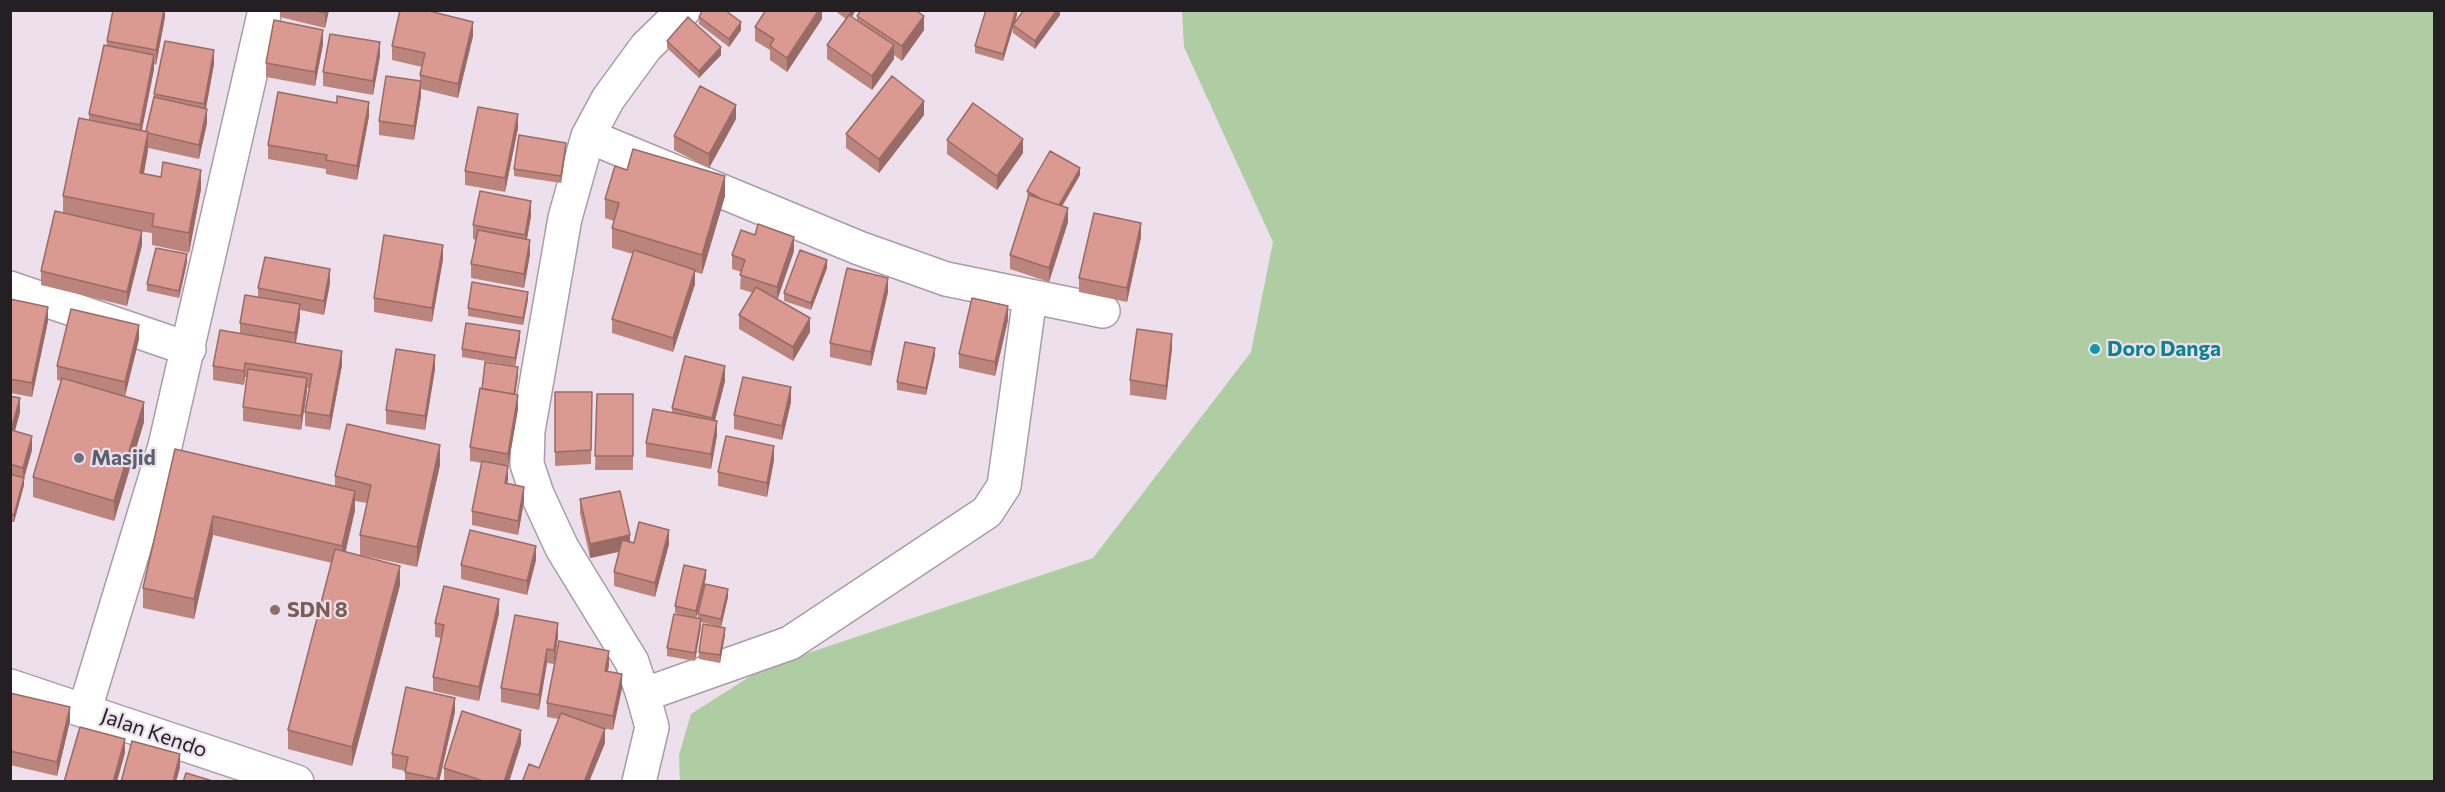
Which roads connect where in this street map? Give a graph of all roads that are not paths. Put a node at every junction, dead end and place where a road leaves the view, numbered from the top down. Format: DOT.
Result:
graph roads {
  1 [pos="265,10"];
  2 [pos="684,10"];
  3 [pos="588,136"];
  4 [pos="10,288"];
  5 [pos="1030,297"];
  6 [pos="1103,311"];
  7 [pos="189,349"];
  8 [pos="10,686"];
  9 [pos="643,695"];
  10 [pos="85,709"];
  11 [pos="296,781"];
  12 [pos="639,782"];
  1 -- 7 [label="street"];
  2 -- 3 [label="street"];
  3 -- 5 [label="street"];
  3 -- 9 [label="street"];
  4 -- 7 [label="street"];
  5 -- 6 [label="street"];
  5 -- 9 [label="street"];
  7 -- 10 [label="street"];
  8 -- 10 [label="street, Jalan Kendo"];
  9 -- 12 [label="street"];
  10 -- 11 [label="street, Jalan Kendo"];
}
